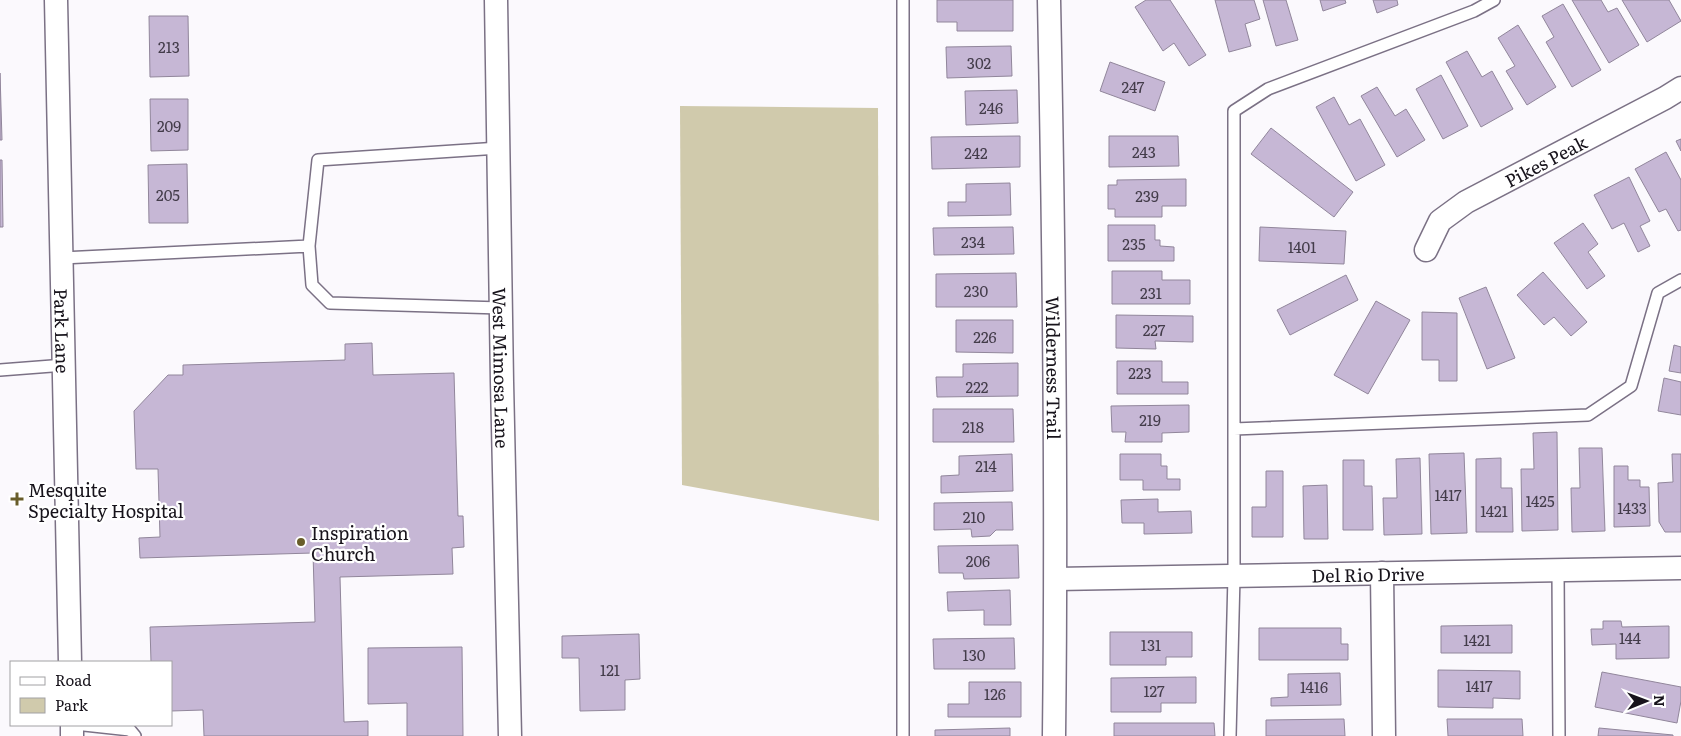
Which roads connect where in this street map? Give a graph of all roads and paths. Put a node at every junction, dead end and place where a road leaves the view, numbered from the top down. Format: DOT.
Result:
graph roads {
  1 [pos="56,0"];
  2 [pos="496,0"];
  3 [pos="903,0"];
  4 [pos="1049,0"];
  5 [pos="1494,0"];
  6 [pos="1681,88"];
  7 [pos="499,148"];
  8 [pos="309,246"];
  9 [pos="1426,250"];
  10 [pos="62,258"];
  11 [pos="1681,280"];
  12 [pos="501,308"];
  13 [pos="65,365"];
  14 [pos="0,370"];
  15 [pos="1234,429"];
  16 [pos="1681,568"];
  17 [pos="1558,570"];
  18 [pos="1382,574"];
  19 [pos="1234,576"];
  20 [pos="1056,579"];
  21 [pos="70,661"];
  22 [pos="93,726"];
  23 [pos="135,736"];
  24 [pos="510,736"];
  25 [pos="903,736"];
  26 [pos="1054,736"];
  27 [pos="1230,736"];
  28 [pos="1384,736"];
  29 [pos="1559,736"];
  1 -- 10 [label="street, Park Lane"];
  2 -- 7 [label="street, West Mimosa Lane"];
  3 -- 25 [label="lane"];
  4 -- 20 [label="street, Wilderness Trail"];
  5 -- 15 [label="lane"];
  6 -- 9 [label="street, Pikes Peak"];
  7 -- 8 [label="lane"];
  7 -- 12 [label="street, West Mimosa Lane"];
  8 -- 10 [label="lane"];
  8 -- 12 [label="lane"];
  10 -- 13 [label="street, Park Lane"];
  11 -- 15 [label="lane"];
  12 -- 24 [label="street, West Mimosa Lane"];
  13 -- 14 [label="lane"];
  13 -- 21 [label="street, Park Lane"];
  15 -- 19 [label="lane"];
  16 -- 17 [label="street, Del Rio Drive"];
  17 -- 18 [label="street, Del Rio Drive"];
  17 -- 29 [label="lane"];
  18 -- 19 [label="street, Del Rio Drive"];
  18 -- 28 [label="street"];
  19 -- 20 [label="street, Del Rio Drive"];
  19 -- 27 [label="lane"];
  20 -- 26 [label="street, Wilderness Trail"];
  22 -- 23 [label="lane"];
}
